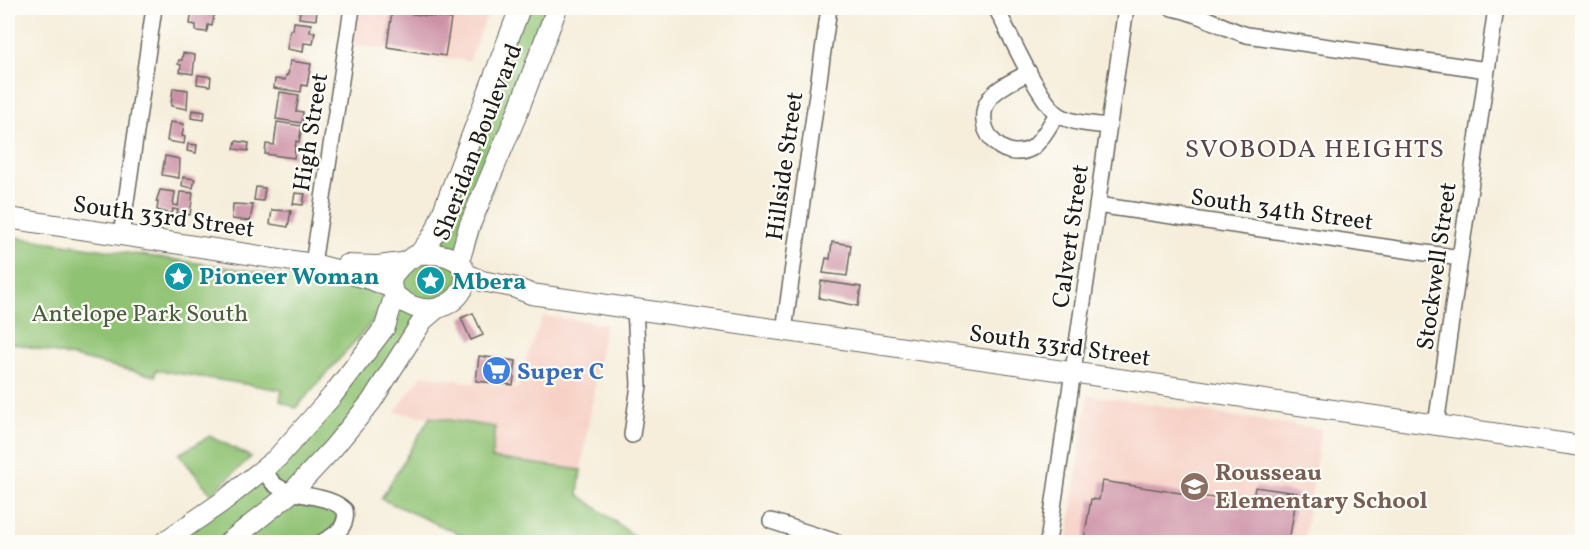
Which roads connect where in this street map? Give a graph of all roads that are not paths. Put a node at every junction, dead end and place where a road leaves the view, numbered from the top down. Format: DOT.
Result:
graph roads {
  1 [pos="154,8"];
  2 [pos="352,8"];
  3 [pos="520,8"];
  4 [pos="557,8"];
  5 [pos="829,8"];
  6 [pos="996,8"];
  7 [pos="1126,8"];
  8 [pos="1172,8"];
  9 [pos="1496,8"];
  10 [pos="1487,70"];
  11 [pos="1029,72"];
  12 [pos="1057,114"];
  13 [pos="1109,126"];
  14 [pos="1097,205"];
  15 [pos="8,218"];
  16 [pos="121,236"];
  17 [pos="410,258"];
  18 [pos="1460,258"];
  19 [pos="313,264"];
  20 [pos="462,268"];
  21 [pos="393,291"];
  22 [pos="531,294"];
  23 [pos="457,298"];
  24 [pos="635,308"];
  25 [pos="436,309"];
  26 [pos="784,331"];
  27 [pos="1073,373"];
  28 [pos="1436,425"];
  29 [pos="633,435"];
  30 [pos="1582,446"];
  31 [pos="271,463"];
  32 [pos="292,492"];
  33 [pos="771,521"];
  34 [pos="164,543"];
  35 [pos="229,543"];
  36 [pos="322,543"];
  37 [pos="836,543"];
  38 [pos="1048,543"];
  1 -- 16 [label="street"];
  2 -- 19 [label="street, High Street"];
  3 -- 17 [label="main road, Sheridan Boulevard"];
  4 -- 20 [label="main road, Sheridan Boulevard"];
  5 -- 26 [label="street, Hillside Street"];
  6 -- 11 [label="street"];
  7 -- 13 [label="street, Calvert Street"];
  8 -- 10 [label="street"];
  9 -- 10 [label="street, Stockwell Street"];
  10 -- 18 [label="street, Stockwell Street"];
  11 -- 12 [label="street"];
  11 -- 12 [label="street"];
  12 -- 13 [label="street"];
  13 -- 14 [label="street, Calvert Street"];
  14 -- 18 [label="street, South 34th Street"];
  14 -- 27 [label="street, Calvert Street"];
  15 -- 16 [label="main road, South 33rd Street"];
  16 -- 19 [label="main road, South 33rd Street"];
  17 -- 19 [label="main road, South 33rd Street"];
  17 -- 20 [label="main road"];
  17 -- 21 [label="main road"];
  18 -- 28 [label="street, Stockwell Street"];
  19 -- 21 [label="main road, South 33rd Street"];
  20 -- 22 [label="main road, South 33rd Street"];
  20 -- 23 [label="main road"];
  21 -- 25 [label="main road"];
  21 -- 31 [label="main road"];
  22 -- 23 [label="main road, South 33rd Street"];
  22 -- 24 [label="main road, South 33rd Street"];
  23 -- 25 [label="main road"];
  24 -- 26 [label="main road, South 33rd Street"];
  24 -- 29 [label="street"];
  25 -- 32 [label="main road"];
  26 -- 27 [label="main road, South 33rd Street"];
  27 -- 28 [label="main road, South 33rd Street"];
  27 -- 38 [label="street, Calvert Street"];
  28 -- 30 [label="main road, South 33rd Street"];
  31 -- 32 [label="street"];
  31 -- 34 [label="main road"];
  32 -- 35 [label="main road"];
  32 -- 36 [label="street"];
  33 -- 37 [label="street"];
}
